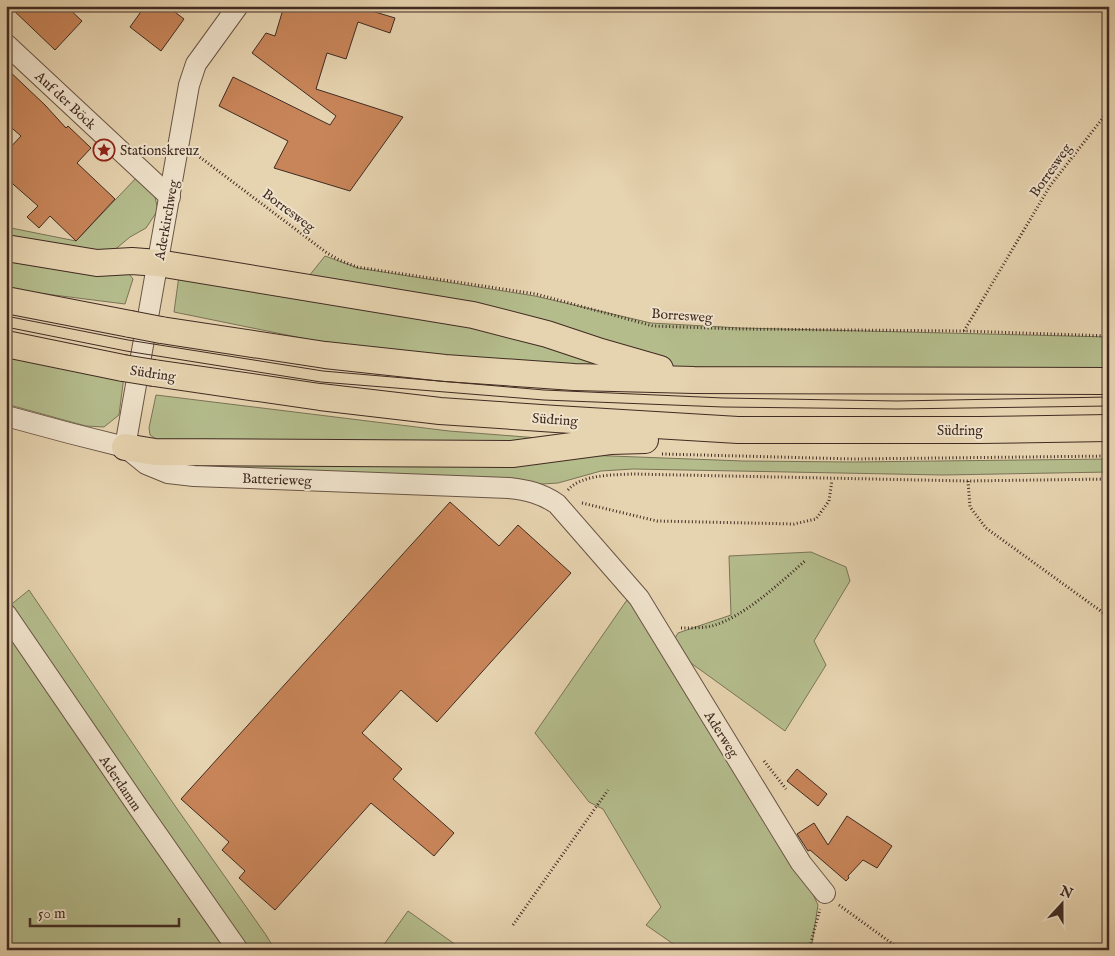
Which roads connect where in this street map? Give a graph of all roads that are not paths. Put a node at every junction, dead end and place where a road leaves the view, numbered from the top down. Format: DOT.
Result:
graph roads {
  1 [pos="238,6"];
  2 [pos="6,44"];
  3 [pos="170,197"];
  4 [pos="6,248"];
  5 [pos="158,264"];
  6 [pos="6,300"];
  7 [pos="6,344"];
  8 [pos="694,380"];
  9 [pos="1109,381"];
  10 [pos="6,416"];
  11 [pos="1109,428"];
  12 [pos="738,430"];
  13 [pos="125,447"];
  14 [pos="557,504"];
  15 [pos="6,614"];
  16 [pos="825,893"];
  17 [pos="238,950"];
  1 -- 3 [label="street, Aderkirchweg"];
  2 -- 3 [label="street, Auf der Böck"];
  3 -- 5 [label="street, Aderkirchweg"];
  4 -- 5 [label="main road"];
  5 -- 8 [label="main road"];
  5 -- 13 [label="street, Aderkirchweg"];
  6 -- 8 [label="main road, bridge"];
  7 -- 12 [label="main road, Südring, bridge"];
  8 -- 9 [label="main road"];
  10 -- 13 [label="street, Batterieweg"];
  11 -- 12 [label="main road, Südring"];
  12 -- 13 [label="main road"];
  13 -- 14 [label="street, Batterieweg"];
  14 -- 16 [label="street, Aderweg"];
  15 -- 17 [label="street, Aderdamm"];
}
